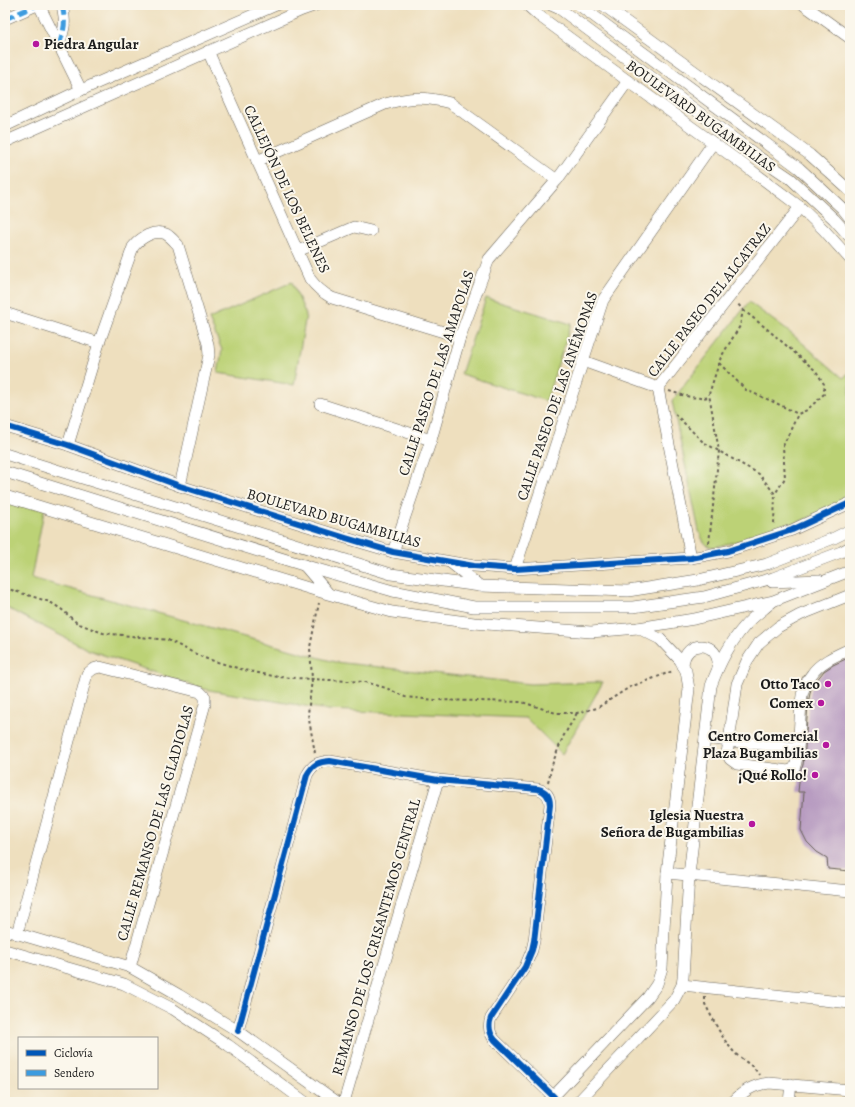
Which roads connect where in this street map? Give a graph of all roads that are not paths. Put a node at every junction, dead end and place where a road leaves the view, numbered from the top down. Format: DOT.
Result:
graph roads {
  1 [pos="38,5"];
  2 [pos="62,5"];
  3 [pos="276,5"];
  4 [pos="316,5"];
  5 [pos="527,5"];
  6 [pos="551,5"];
  7 [pos="579,5"];
  8 [pos="603,5"];
  9 [pos="804,5"];
  10 [pos="301,7"];
  11 [pos="5,19"];
  12 [pos="850,38"];
  13 [pos="59,45"];
  14 [pos="208,51"];
  15 [pos="628,82"];
  16 [pos="81,90"];
  17 [pos="5,126"];
  18 [pos="5,142"];
  19 [pos="713,143"];
  20 [pos="760,158"];
  21 [pos="257,161"];
  22 [pos="738,161"];
  23 [pos="557,180"];
  24 [pos="850,191"];
  25 [pos="800,207"];
  26 [pos="850,218"];
  27 [pos="372,231"];
  28 [pos="850,237"];
  29 [pos="298,251"];
  30 [pos="850,259"];
  31 [pos="5,313"];
  32 [pos="460,337"];
  33 [pos="99,343"];
  34 [pos="583,361"];
  35 [pos="658,388"];
  36 [pos="320,404"];
  37 [pos="5,426"];
  38 [pos="431,440"];
  39 [pos="68,445"];
  40 [pos="5,454"];
  41 [pos="5,472"];
  42 [pos="180,486"];
  43 [pos="5,496"];
  44 [pos="848,505"];
  45 [pos="850,530"];
  46 [pos="850,547"];
  47 [pos="393,552"];
  48 [pos="692,558"];
  49 [pos="450,562"];
  50 [pos="303,565"];
  51 [pos="515,569"];
  52 [pos="850,571"];
  53 [pos="827,580"];
  54 [pos="758,582"];
  55 [pos="480,586"];
  56 [pos="325,593"];
  57 [pos="850,595"];
  58 [pos="773,601"];
  59 [pos="509,607"];
  60 [pos="468,622"];
  61 [pos="638,628"];
  62 [pos="850,649"];
  63 [pos="683,666"];
  64 [pos="718,668"];
  65 [pos="705,738"];
  66 [pos="729,741"];
  67 [pos="798,748"];
  68 [pos="438,780"];
  69 [pos="667,873"];
  70 [pos="689,875"];
  71 [pos="850,891"];
  72 [pos="5,930"];
  73 [pos="17,934"];
  74 [pos="5,950"];
  75 [pos="130,967"];
  76 [pos="682,985"];
  77 [pos="850,1003"];
  78 [pos="238,1031"];
  79 [pos="791,1084"];
  80 [pos="850,1090"];
  81 [pos="551,1099"];
  82 [pos="305,1102"];
  83 [pos="337,1102"];
  84 [pos="344,1102"];
  85 [pos="578,1102"];
  86 [pos="733,1102"];
  87 [pos="789,1102"];
  1 -- 11 [label="street"];
  1 -- 13 [label="street"];
  2 -- 13 [label="street"];
  3 -- 16 [label="street"];
  4 -- 10 [label="street"];
  5 -- 15 [label="street, BOULEVARD BUGAMBILIAS"];
  6 -- 20 [label="street, BOULEVARD BUGAMBILIAS"];
  7 -- 26 [label="street, BOULEVARD BUGAMBILIAS"];
  8 -- 24 [label="street"];
  9 -- 12 [label="street"];
  10 -- 14 [label="street"];
  13 -- 16 [label="street"];
  14 -- 18 [label="street"];
  14 -- 21 [label="street, CALLEJÓN DE LOS BELENES"];
  15 -- 19 [label="street, BOULEVARD BUGAMBILIAS"];
  15 -- 23 [label="street, CALLE PASEO DE LAS AMAPOLAS"];
  16 -- 17 [label="street"];
  19 -- 22 [label="street, BOULEVARD BUGAMBILIAS"];
  19 -- 34 [label="street, CALLE PASEO DE LAS ANÉMONAS"];
  20 -- 22 [label="street"];
  20 -- 28 [label="street, BOULEVARD BUGAMBILIAS"];
  21 -- 23 [label="street"];
  21 -- 29 [label="street, CALLEJÓN DE LOS BELENES"];
  22 -- 25 [label="street, BOULEVARD BUGAMBILIAS"];
  23 -- 32 [label="street, CALLE PASEO DE LAS AMAPOLAS"];
  25 -- 30 [label="street, BOULEVARD BUGAMBILIAS"];
  25 -- 35 [label="street, CALLE PASEO DEL ALCATRAZ"];
  27 -- 29 [label="street"];
  29 -- 32 [label="street, CALLEJÓN DE LOS BELENES"];
  31 -- 33 [label="street"];
  32 -- 38 [label="street, CALLE PASEO DE LAS AMAPOLAS"];
  33 -- 39 [label="street"];
  33 -- 42 [label="street"];
  34 -- 35 [label="street"];
  34 -- 51 [label="street, CALLE PASEO DE LAS ANÉMONAS"];
  35 -- 48 [label="street, CALLE PASEO DEL ALCATRAZ"];
  36 -- 38 [label="street"];
  37 -- 39 [label="street, BOULEVARD BUGAMBILIAS"];
  38 -- 47 [label="street, CALLE PASEO DE LAS AMAPOLAS"];
  39 -- 42 [label="street, BOULEVARD BUGAMBILIAS"];
  40 -- 55 [label="street"];
  41 -- 50 [label="street"];
  42 -- 47 [label="street, BOULEVARD BUGAMBILIAS"];
  43 -- 56 [label="street"];
  44 -- 48 [label="street, BOULEVARD BUGAMBILIAS"];
  45 -- 55 [label="street"];
  46 -- 54 [label="street"];
  47 -- 49 [label="street, BOULEVARD BUGAMBILIAS"];
  48 -- 51 [label="street, BOULEVARD BUGAMBILIAS"];
  49 -- 51 [label="street, BOULEVARD BUGAMBILIAS"];
  49 -- 55 [label="street"];
  50 -- 56 [label="street"];
  50 -- 59 [label="street"];
  52 -- 53 [label="street"];
  53 -- 54 [label="street"];
  53 -- 58 [label="street"];
  54 -- 59 [label="street"];
  56 -- 60 [label="street"];
  57 -- 66 [label="street"];
  58 -- 61 [label="street"];
  58 -- 64 [label="street"];
  59 -- 60 [label="street"];
  60 -- 61 [label="street"];
  61 -- 63 [label="street"];
  62 -- 67 [label="street"];
  63 -- 64 [label="street"];
  63 -- 69 [label="street"];
  64 -- 65 [label="street"];
  65 -- 66 [label="street"];
  65 -- 70 [label="street"];
  66 -- 67 [label="street"];
  66 -- 67 [label="street"];
  68 -- 78 [label="street"];
  68 -- 81 [label="street"];
  68 -- 84 [label="street, REMANSO DE LOS CRISANTEMOS CENTRAL"];
  69 -- 70 [label="street"];
  69 -- 81 [label="street"];
  70 -- 71 [label="street"];
  70 -- 76 [label="street"];
  72 -- 73 [label="street"];
  73 -- 75 [label="street"];
  73 -- 75 [label="street, CALLE REMANSO DE LAS GLADIOLAS"];
  74 -- 82 [label="street"];
  75 -- 78 [label="street"];
  76 -- 77 [label="street"];
  76 -- 85 [label="street"];
  78 -- 83 [label="street"];
  79 -- 80 [label="street"];
  79 -- 86 [label="street"];
  79 -- 87 [label="street"];
}
